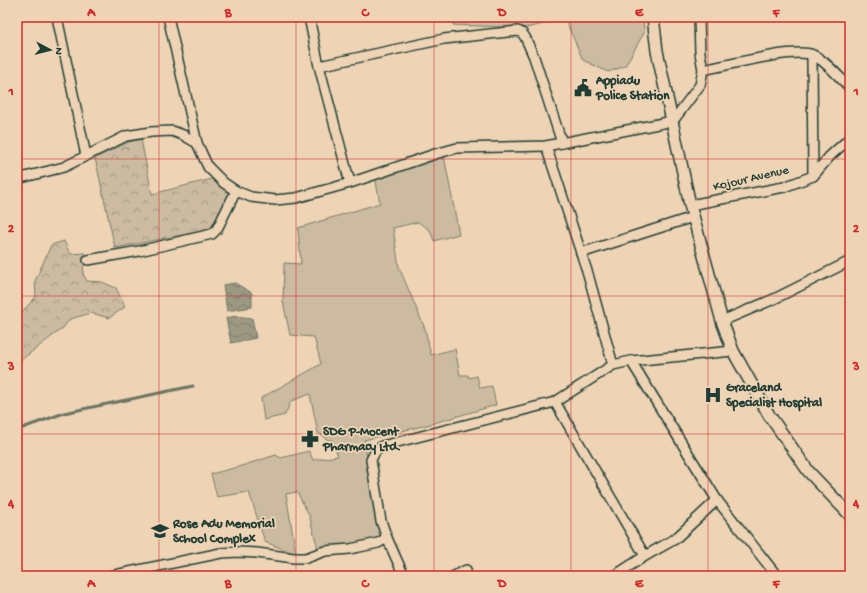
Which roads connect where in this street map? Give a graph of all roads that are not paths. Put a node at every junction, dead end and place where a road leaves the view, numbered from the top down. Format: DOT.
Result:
graph roads {
  1 [pos="57,17"];
  2 [pos="168,17"];
  3 [pos="308,17"];
  4 [pos="653,17"];
  5 [pos="698,17"];
  6 [pos="812,55"];
  7 [pos="319,66"];
  8 [pos="703,70"];
  9 [pos="850,88"];
  10 [pos="673,121"];
  11 [pos="850,138"];
  12 [pos="562,143"];
  13 [pos="197,144"];
  14 [pos="546,146"];
  15 [pos="86,156"];
  16 [pos="813,176"];
  17 [pos="17,179"];
  18 [pos="350,183"];
  19 [pos="236,191"];
  20 [pos="690,205"];
  21 [pos="693,217"];
  22 [pos="581,252"];
  23 [pos="88,260"];
  24 [pos="850,261"];
  25 [pos="722,321"];
  26 [pos="733,351"];
  27 [pos="631,361"];
  28 [pos="613,365"];
  29 [pos="555,402"];
  30 [pos="717,500"];
  31 [pos="850,515"];
  32 [pos="387,538"];
  33 [pos="645,556"];
  34 [pos="466,570"];
  35 [pos="110,576"];
  36 [pos="404,576"];
  37 [pos="454,576"];
  38 [pos="614,576"];
  39 [pos="777,576"];
  1 -- 15 [label="street"];
  2 -- 13 [label="street"];
  3 -- 7 [label="street"];
  4 -- 10 [label="street"];
  5 -- 8 [label="street"];
  6 -- 8 [label="street"];
  6 -- 9 [label="street"];
  6 -- 16 [label="street"];
  7 -- 12 [label="street"];
  7 -- 18 [label="street"];
  8 -- 10 [label="street"];
  10 -- 12 [label="street"];
  10 -- 20 [label="street"];
  11 -- 16 [label="street, Kojour Avenue"];
  12 -- 14 [label="street"];
  13 -- 15 [label="street"];
  13 -- 19 [label="street"];
  14 -- 18 [label="street"];
  14 -- 22 [label="street"];
  15 -- 17 [label="street"];
  16 -- 20 [label="street, Kojour Avenue"];
  18 -- 19 [label="street"];
  19 -- 23 [label="street"];
  20 -- 21 [label="street"];
  21 -- 22 [label="street"];
  21 -- 25 [label="street"];
  22 -- 28 [label="street"];
  24 -- 25 [label="street"];
  25 -- 26 [label="street"];
  26 -- 27 [label="street"];
  26 -- 31 [label="street"];
  27 -- 28 [label="street"];
  27 -- 30 [label="street"];
  28 -- 29 [label="street"];
  29 -- 32 [label="street"];
  29 -- 33 [label="street"];
  30 -- 33 [label="street"];
  30 -- 39 [label="street"];
  32 -- 35 [label="street"];
  32 -- 36 [label="street"];
  33 -- 38 [label="street"];
  34 -- 37 [label="street"];
}
